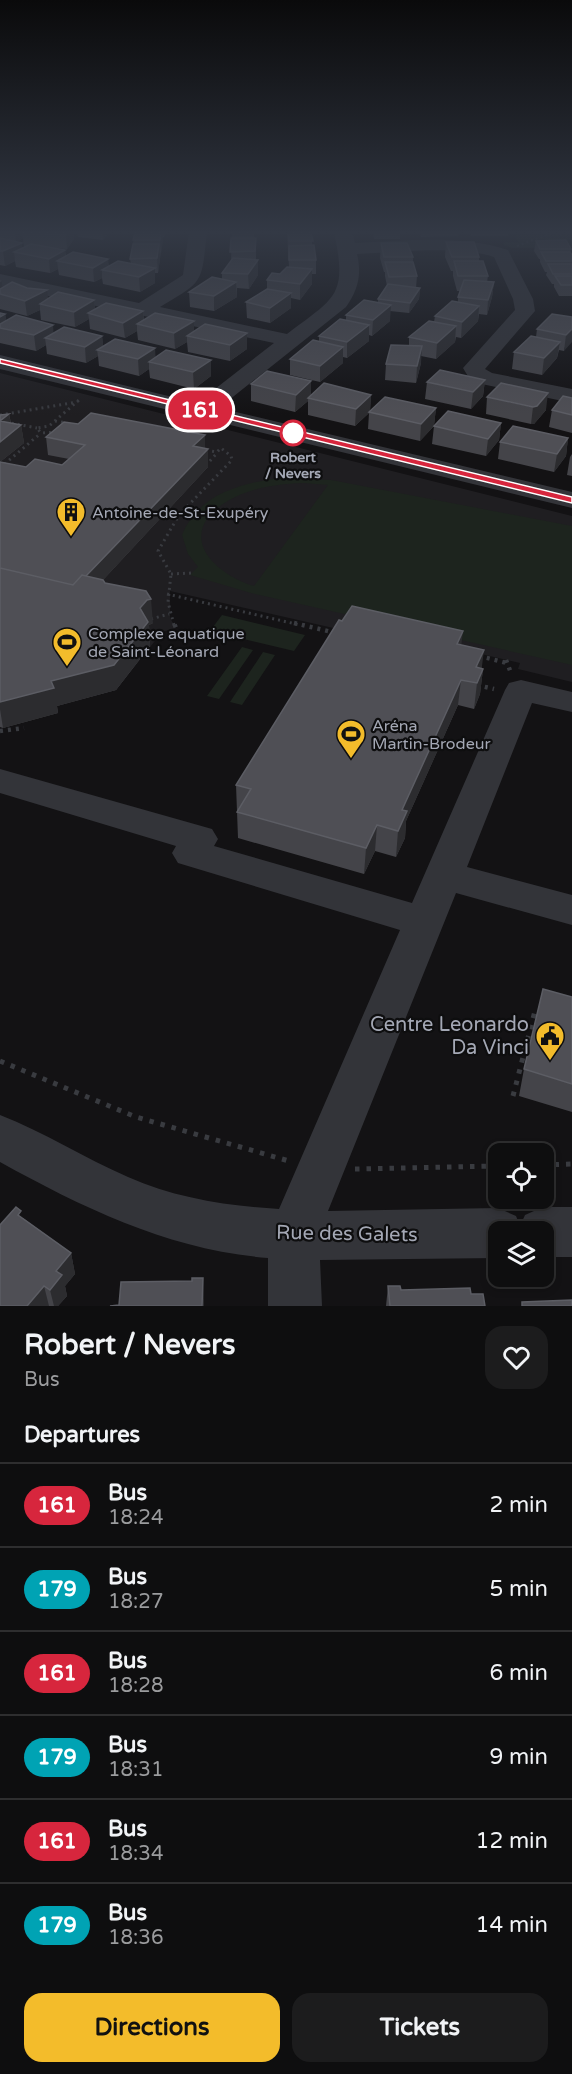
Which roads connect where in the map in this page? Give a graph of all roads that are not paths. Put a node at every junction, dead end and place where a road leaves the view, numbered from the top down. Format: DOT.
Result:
graph roads {
  1 [pos="61,293"];
  2 [pos="171,293"];
  3 [pos="346,293"];
  4 [pos="520,293"];
  5 [pos="142,310"];
  6 [pos="525,311"];
  7 [pos="546,315"];
  8 [pos="292,341"];
  9 [pos="0,362"];
  10 [pos="572,396"];
  11 [pos="202,411"];
  12 [pos="572,500"];
  13 [pos="572,702"];
  14 [pos="0,781"];
  15 [pos="444,875"];
  16 [pos="572,910"];
  17 [pos="424,922"];
  18 [pos="0,1137"];
  19 [pos="554,1232"];
  20 [pos="572,1232"];
  21 [pos="488,1233"];
  22 [pos="293,1236"];
  23 [pos="296,1306"];
  1 -- 5 [label="street"];
  2 -- 5 [label="street"];
  3 -- 8 [label="street"];
  4 -- 6 [label="street"];
  5 -- 8 [label="street"];
  6 -- 7 [label="street"];
  6 -- 10 [label="street"];
  8 -- 11 [label="street"];
  9 -- 11 [label="street"];
  11 -- 12 [label="street"];
  13 -- 15 [label="street"];
  14 -- 17 [label="street"];
  15 -- 16 [label="street"];
  15 -- 17 [label="street"];
  17 -- 22 [label="street"];
  18 -- 22 [label="street, Rue des Galets"];
  19 -- 20 [label="street"];
  21 -- 22 [label="street, Rue des Galets"];
  22 -- 23 [label="street"];
}
